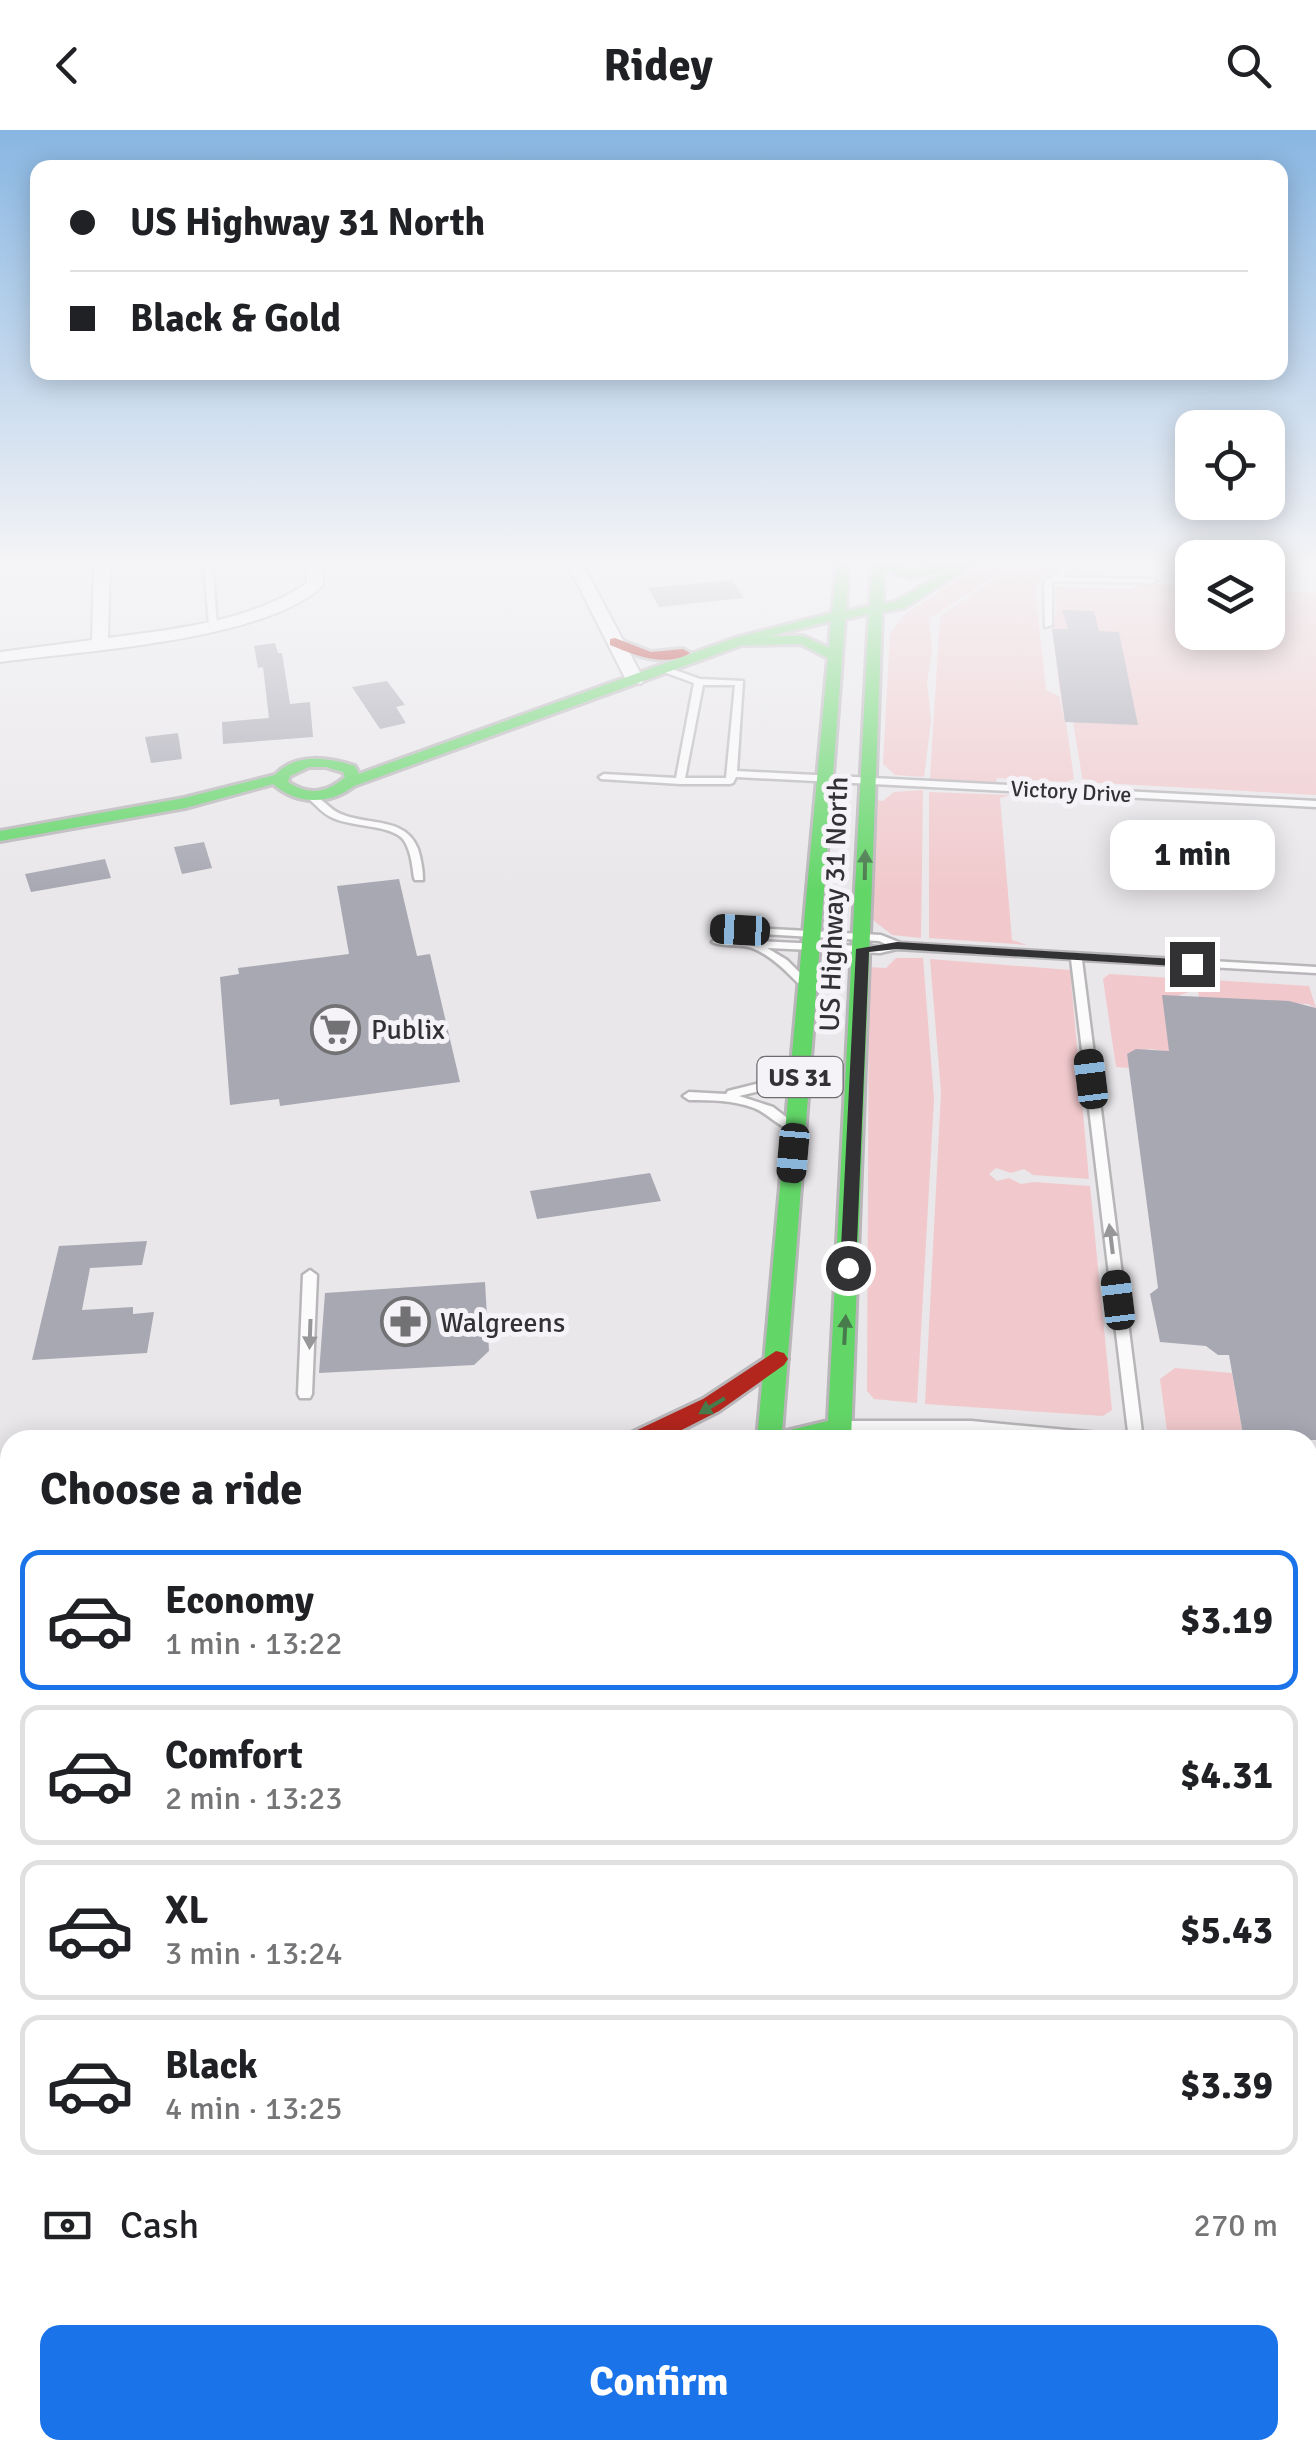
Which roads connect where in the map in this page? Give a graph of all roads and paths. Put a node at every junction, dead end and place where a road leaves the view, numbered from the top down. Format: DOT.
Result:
graph roads {
  1 [pos="631,672"];
  2 [pos="657,672"];
  3 [pos="671,672"];
  4 [pos="836,672"];
  5 [pos="872,672"];
  6 [pos="635,680"];
  7 [pos="699,682"];
  8 [pos="732,774"];
  9 [pos="604,777"];
  10 [pos="280,778"];
  11 [pos="826,778"];
  12 [pos="345,780"];
  13 [pos="868,781"];
  14 [pos="680,782"];
  15 [pos="305,796"];
  16 [pos="185,802"];
  17 [pos="1316,804"];
  18 [pos="362,822"];
  19 [pos="0,836"];
  20 [pos="420,878"];
  21 [pos="816,891"];
  22 [pos="762,931"];
  23 [pos="810,940"];
  24 [pos="863,943"];
  25 [pos="751,944"];
  26 [pos="1076,956"];
  27 [pos="1316,970"];
  28 [pos="807,988"];
  29 [pos="801,1062"];
  30 [pos="690,1096"];
  31 [pos="712,1096"];
  32 [pos="795,1131"];
  33 [pos="310,1274"];
  34 [pos="776,1359"];
  35 [pos="305,1394"];
  36 [pos="667,1430"];
  37 [pos="770,1430"];
  38 [pos="840,1430"];
  39 [pos="906,1430"];
  40 [pos="1003,1430"];
  41 [pos="1135,1430"];
  1 -- 6 [label="street"];
  2 -- 6 [label="main road"];
  3 -- 7 [label="lane"];
  4 -- 11 [label="main road, US Highway 31 North / US 31"];
  5 -- 13 [label="main road, US Highway 31 North / US 31"];
  6 -- 12 [label="main road"];
  7 -- 8 [label="lane"];
  7 -- 14 [label="lane"];
  8 -- 11 [label="lane, Victory Drive"];
  8 -- 14 [label="lane, Victory Drive"];
  9 -- 14 [label="lane, Victory Drive"];
  10 -- 12 [label="main road"];
  10 -- 15 [label="main road"];
  10 -- 16 [label="main road"];
  11 -- 13 [label="lane, Victory Drive"];
  11 -- 21 [label="main road, US Highway 31 North / US 31"];
  12 -- 15 [label="main road"];
  12 -- 18 [label="lane"];
  13 -- 17 [label="lane, Victory Drive"];
  24 -- 13 [label="main road, US Highway 31 North / US 31, one-way"];
  15 -- 16 [label="main road"];
  15 -- 18 [label="lane"];
  16 -- 19 [label="main road"];
  18 -- 20 [label="lane"];
  21 -- 22 [label="lane"];
  21 -- 23 [label="main road, US Highway 31 North / US 31"];
  22 -- 23 [label="lane"];
  22 -- 25 [label="lane"];
  23 -- 24 [label="lane"];
  23 -- 25 [label="lane"];
  23 -- 28 [label="main road, US Highway 31 North / US 31"];
  24 -- 26 [label="lane"];
  38 -- 24 [label="main road, US Highway 31 North / US 31, one-way"];
  25 -- 28 [label="lane"];
  26 -- 27 [label="lane"];
  41 -- 26 [label="lane, one-way"];
  28 -- 29 [label="main road, US Highway 31 North / US 31"];
  29 -- 31 [label="lane"];
  29 -- 32 [label="main road, US Highway 31 North / US 31"];
  30 -- 31 [label="lane"];
  31 -- 32 [label="lane"];
  32 -- 34 [label="main road, US Highway 31 North / US 31"];
  33 -- 35 [label="lane, one-way"];
  34 -- 36 [label="main road, one-way"];
  34 -- 37 [label="main road, US Highway 31 North / US 31"];
  39 -- 40 [label="lane"];
}
